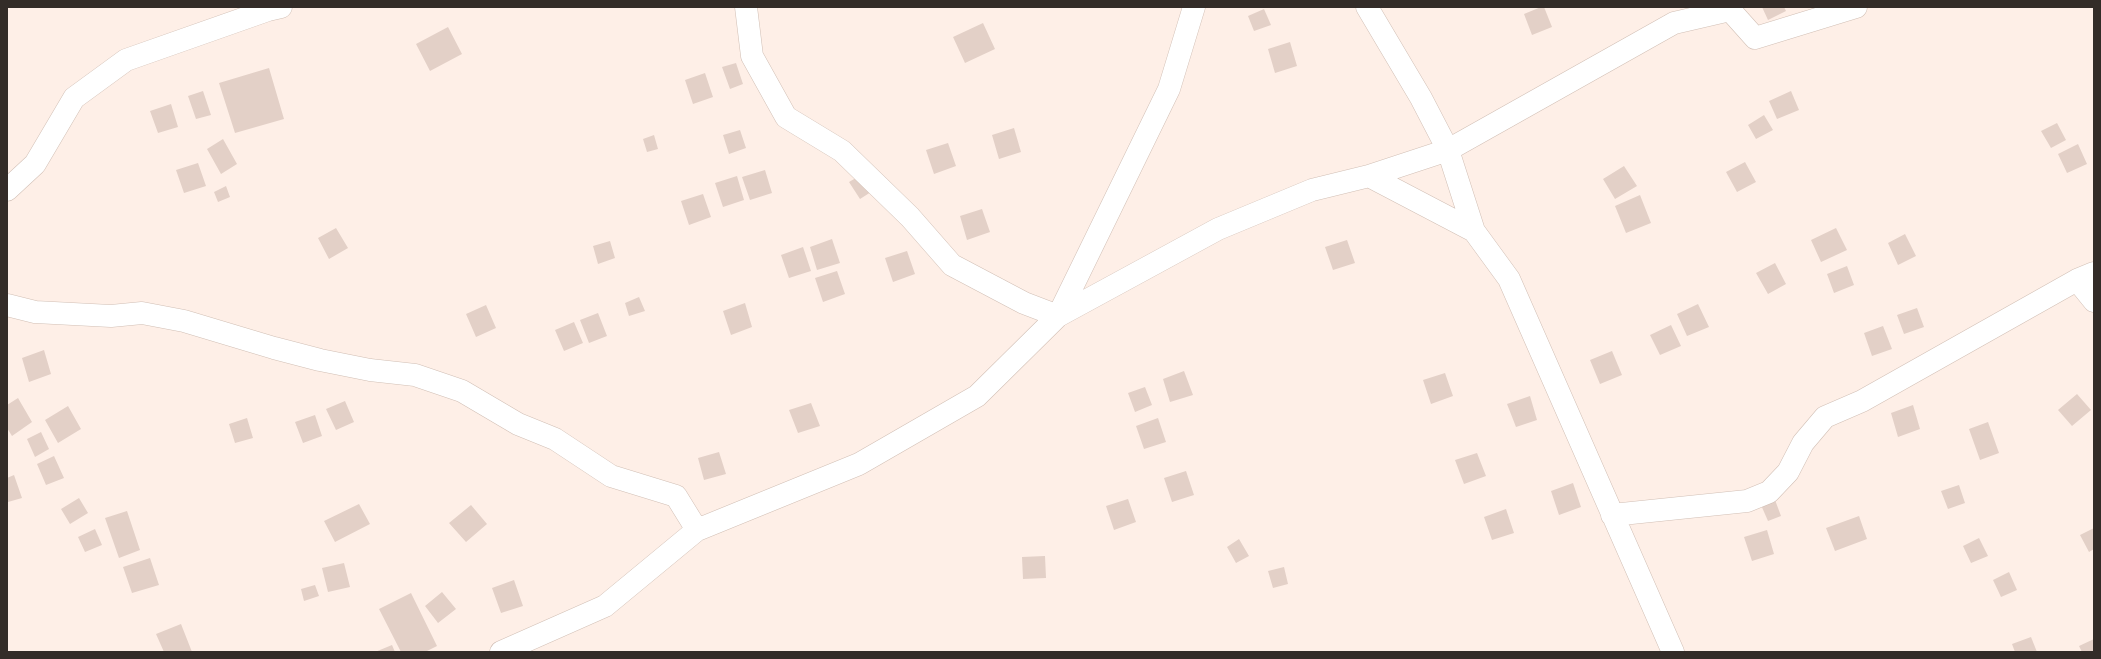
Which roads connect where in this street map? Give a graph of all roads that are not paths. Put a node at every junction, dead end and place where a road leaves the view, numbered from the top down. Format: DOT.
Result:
graph roads {
  1 [pos="281,7"];
  2 [pos="746,7"];
  3 [pos="1194,7"];
  4 [pos="1367,7"];
  5 [pos="1856,7"];
  6 [pos="1448,150"];
  7 [pos="1369,176"];
  8 [pos="7,190"];
  9 [pos="1474,231"];
  10 [pos="2086,277"];
  11 [pos="2094,301"];
  12 [pos="7,305"];
  13 [pos="1058,316"];
  14 [pos="1612,514"];
  15 [pos="698,530"];
  16 [pos="501,652"];
  17 [pos="1673,652"];
  1 -- 8 [label="street"];
  2 -- 13 [label="street"];
  3 -- 13 [label="street"];
  4 -- 6 [label="street"];
  5 -- 6 [label="street"];
  6 -- 7 [label="street"];
  6 -- 9 [label="street"];
  7 -- 9 [label="street"];
  7 -- 13 [label="street"];
  9 -- 14 [label="street"];
  10 -- 11 [label="street"];
  10 -- 14 [label="street"];
  12 -- 15 [label="street"];
  13 -- 15 [label="street"];
  14 -- 17 [label="street"];
  15 -- 16 [label="street"];
}
